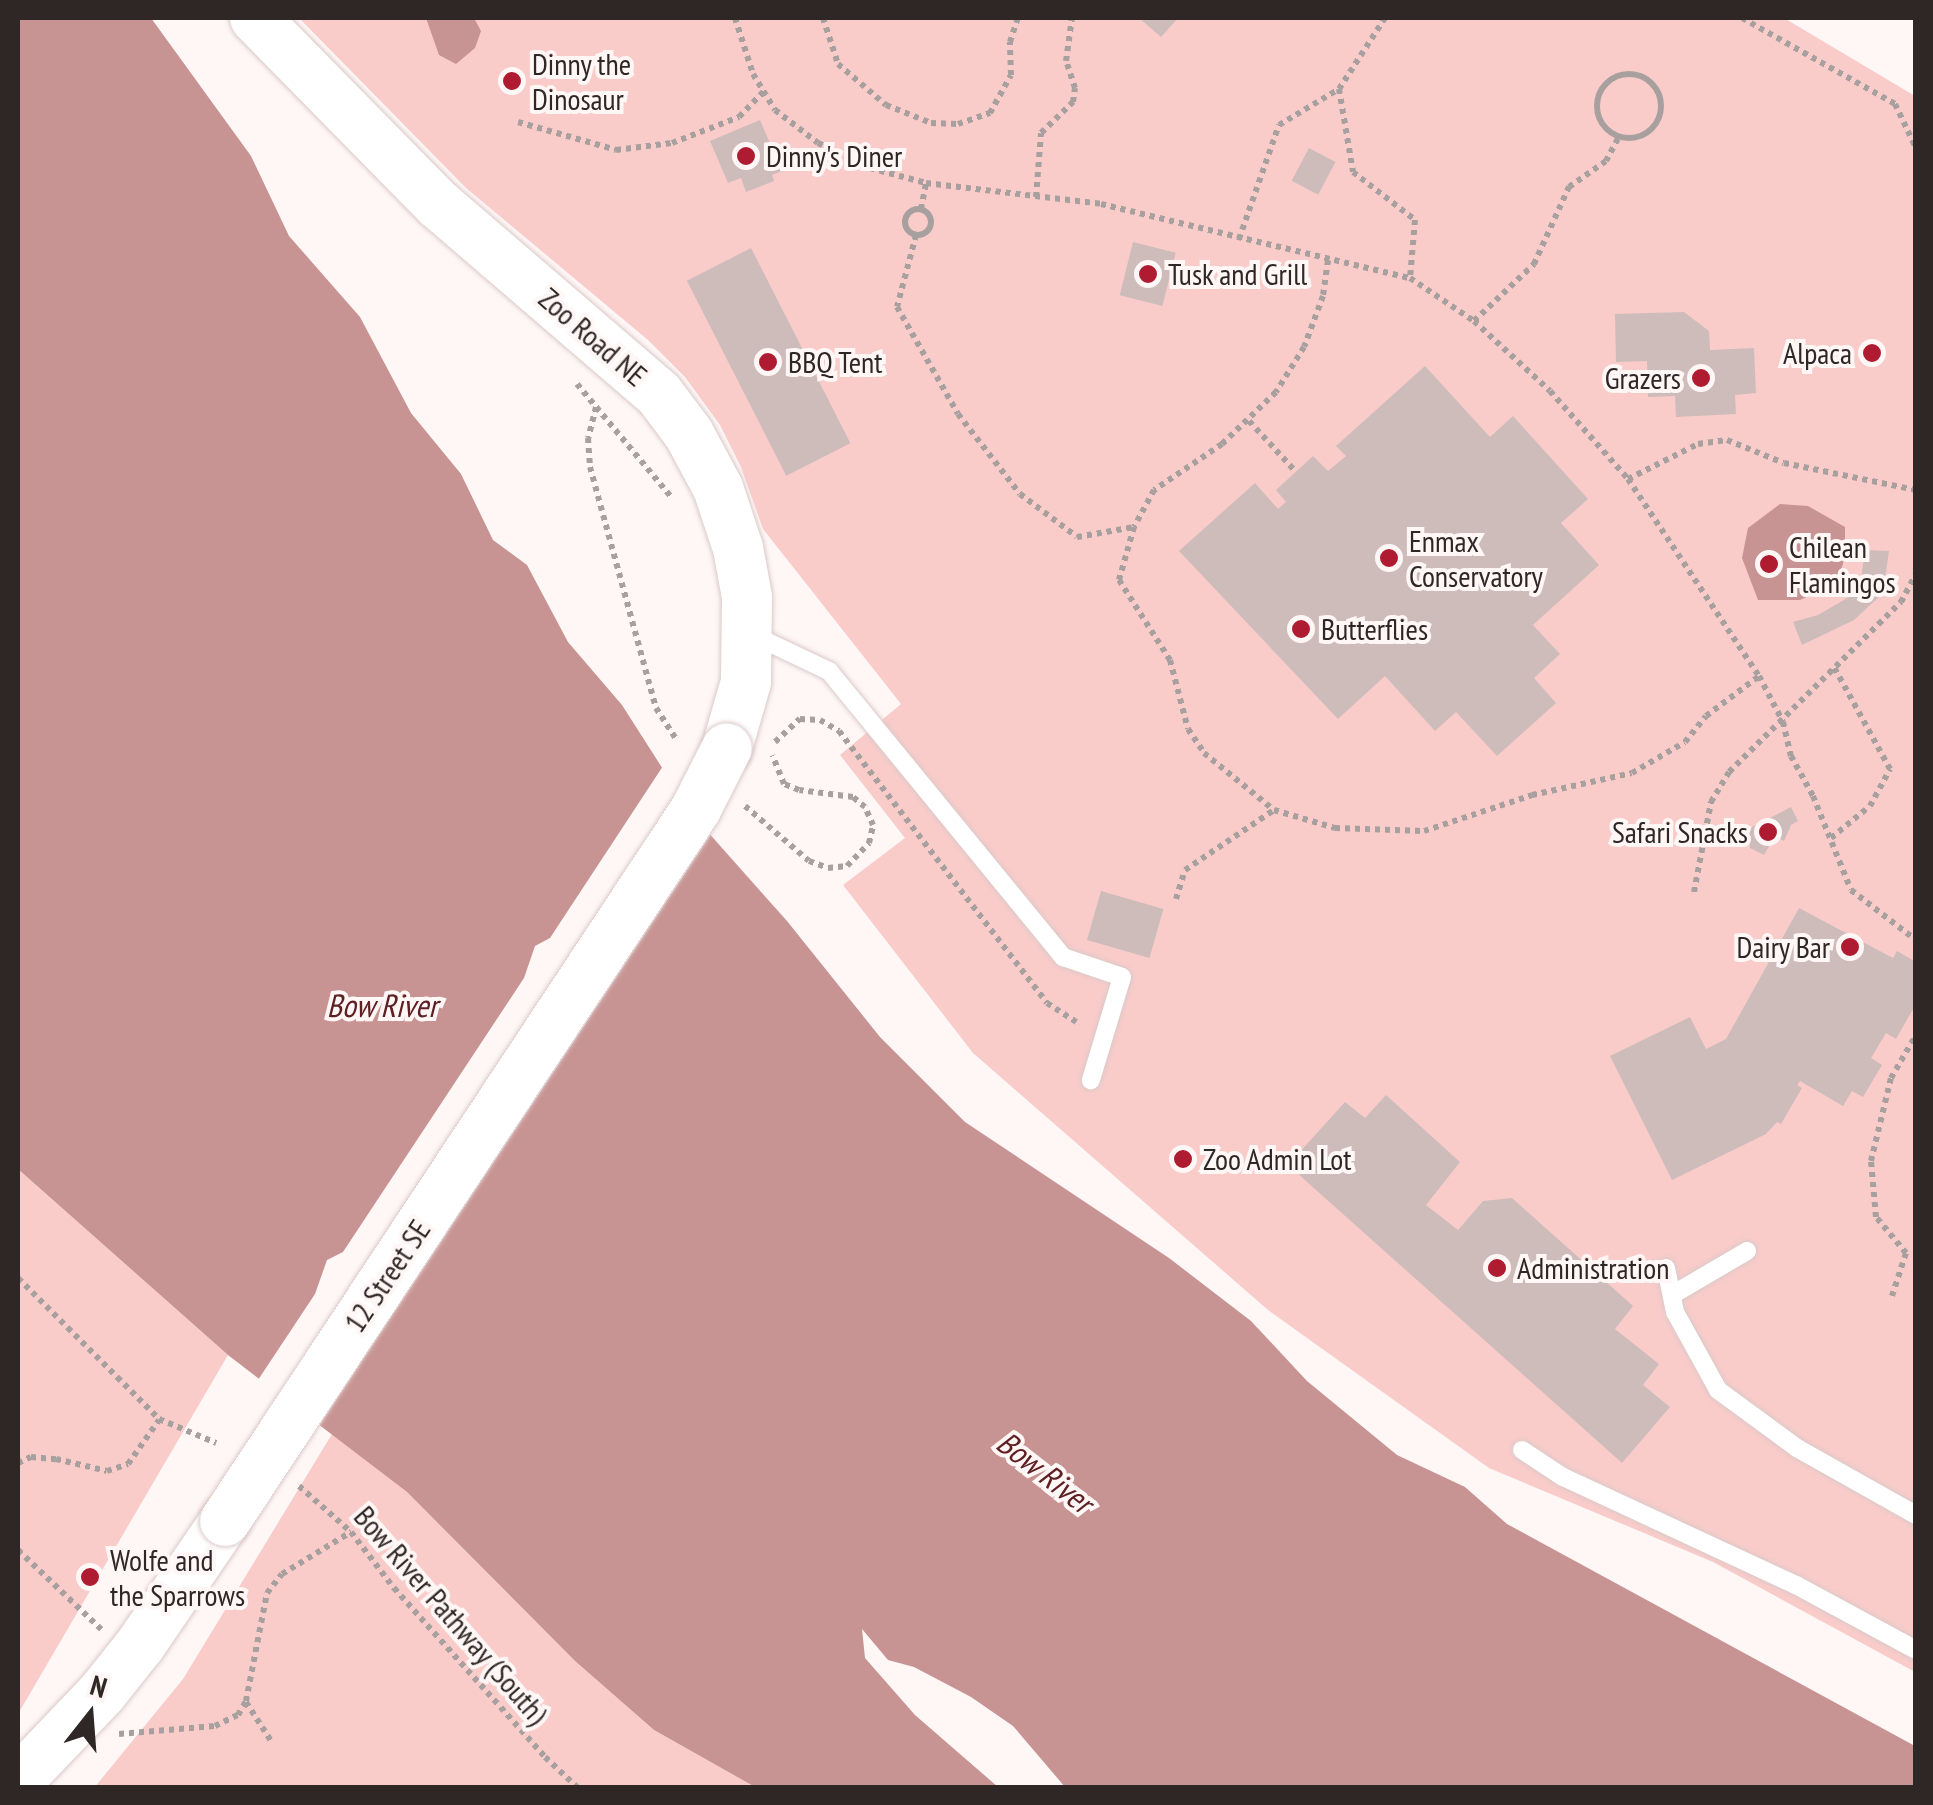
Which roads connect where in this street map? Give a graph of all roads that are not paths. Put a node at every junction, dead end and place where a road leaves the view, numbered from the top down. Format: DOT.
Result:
graph roads {
  1 [pos="255,18"];
  2 [pos="749,633"];
  3 [pos="730,771"];
  4 [pos="1091,1080"];
  5 [pos="1747,1251"];
  6 [pos="1666,1268"];
  7 [pos="1672,1295"];
  8 [pos="1522,1450"];
  9 [pos="1916,1515"];
  10 [pos="1916,1650"];
  11 [pos="28,1770"];
  1 -- 2 [label="street, Zoo Road NE"];
  2 -- 3 [label="street, Zoo Road NE"];
  2 -- 4 [label="lane"];
  3 -- 11 [label="street, 12 Street SE, bridge"];
  5 -- 7 [label="lane"];
  6 -- 7 [label="lane"];
  7 -- 9 [label="lane"];
  8 -- 10 [label="lane"];
}
